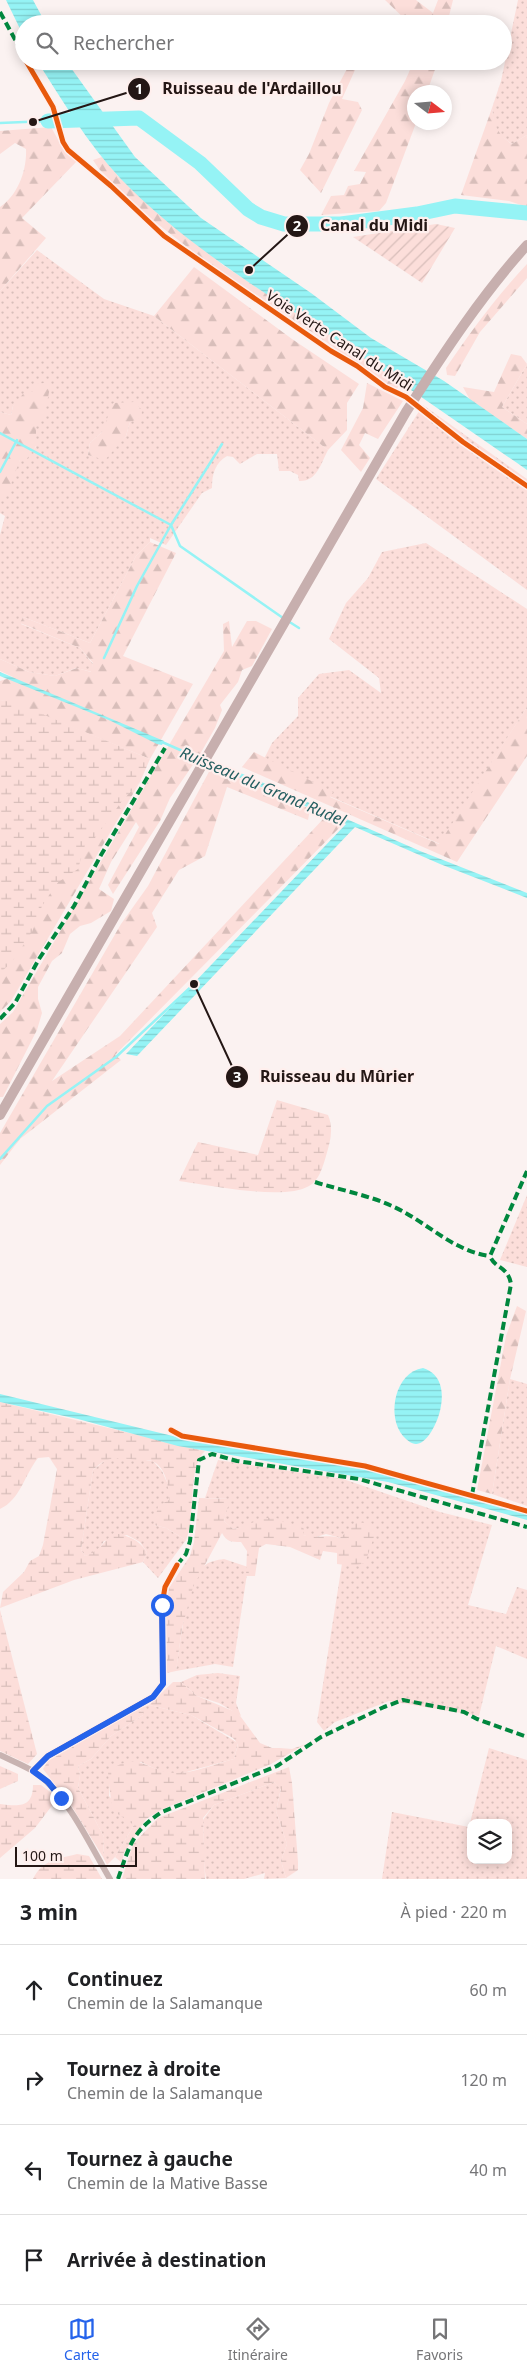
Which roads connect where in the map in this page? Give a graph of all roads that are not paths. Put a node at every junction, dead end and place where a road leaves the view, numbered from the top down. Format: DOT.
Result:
graph roads {
  1 [pos="527,245"];
  2 [pos="527,253"];
  3 [pos="483,300"];
  4 [pos="0,1115"];
  5 [pos="171,1430"];
  6 [pos="527,1511"];
  7 [pos="177,1565"];
  8 [pos="0,1755"];
  9 [pos="33,1771"];
  10 [pos="110,1879"];
  1 -- 3 [label="highway"];
  2 -- 3 [label="highway"];
  3 -- 4 [label="highway"];
  5 -- 6 [label="street"];
  7 -- 9 [label="street"];
  8 -- 9 [label="street"];
  9 -- 10 [label="street"];
}
